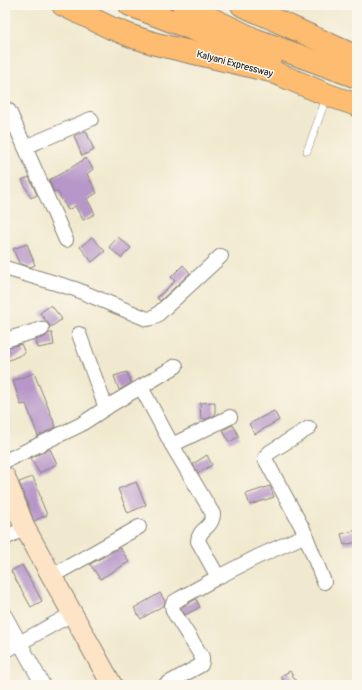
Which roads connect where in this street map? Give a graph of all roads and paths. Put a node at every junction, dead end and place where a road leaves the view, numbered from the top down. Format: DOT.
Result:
graph roads {
  1 [pos="63,5"];
  2 [pos="130,5"];
  3 [pos="183,5"];
  4 [pos="242,5"];
  5 [pos="357,57"];
  6 [pos="357,78"];
  7 [pos="357,93"];
  8 [pos="328,95"];
  9 [pos="357,105"];
  10 [pos="5,108"];
  11 [pos="91,119"];
  12 [pos="25,148"];
  13 [pos="307,150"];
  14 [pos="66,240"];
  15 [pos="221,256"];
  16 [pos="5,268"];
  17 [pos="42,329"];
  18 [pos="79,334"];
  19 [pos="5,340"];
  20 [pos="176,366"];
  21 [pos="141,387"];
  22 [pos="106,408"];
  23 [pos="230,417"];
  24 [pos="310,428"];
  25 [pos="172,445"];
  26 [pos="5,461"];
  27 [pos="5,477"];
  28 [pos="139,527"];
  29 [pos="25,528"];
  30 [pos="306,535"];
  31 [pos="5,538"];
  32 [pos="52,576"];
  33 [pos="218,577"];
  34 [pos="324,582"];
  35 [pos="72,614"];
  36 [pos="5,616"];
  37 [pos="20,643"];
  38 [pos="5,651"];
  39 [pos="43,685"];
  40 [pos="112,685"];
  41 [pos="165,685"];
  1 -- 8 [label="highway, Kalyani Expressway"];
  2 -- 7 [label="highway"];
  3 -- 6 [label="highway"];
  4 -- 5 [label="highway"];
  8 -- 9 [label="highway, Kalyani Expressway"];
  8 -- 13 [label="lane"];
  10 -- 12 [label="street"];
  11 -- 12 [label="street"];
  12 -- 14 [label="street"];
  15 -- 16 [label="street"];
  17 -- 19 [label="street"];
  18 -- 22 [label="street"];
  20 -- 21 [label="street"];
  21 -- 22 [label="street"];
  21 -- 25 [label="street"];
  22 -- 26 [label="street"];
  23 -- 25 [label="street"];
  24 -- 30 [label="street"];
  25 -- 33 [label="street"];
  27 -- 29 [label="street"];
  28 -- 32 [label="street"];
  29 -- 31 [label="street"];
  29 -- 32 [label="street"];
  30 -- 33 [label="street"];
  30 -- 34 [label="street"];
  32 -- 35 [label="street"];
  33 -- 41 [label="street"];
  35 -- 37 [label="street"];
  35 -- 40 [label="street"];
  36 -- 37 [label="street"];
  37 -- 38 [label="street"];
  37 -- 39 [label="street"];
}
